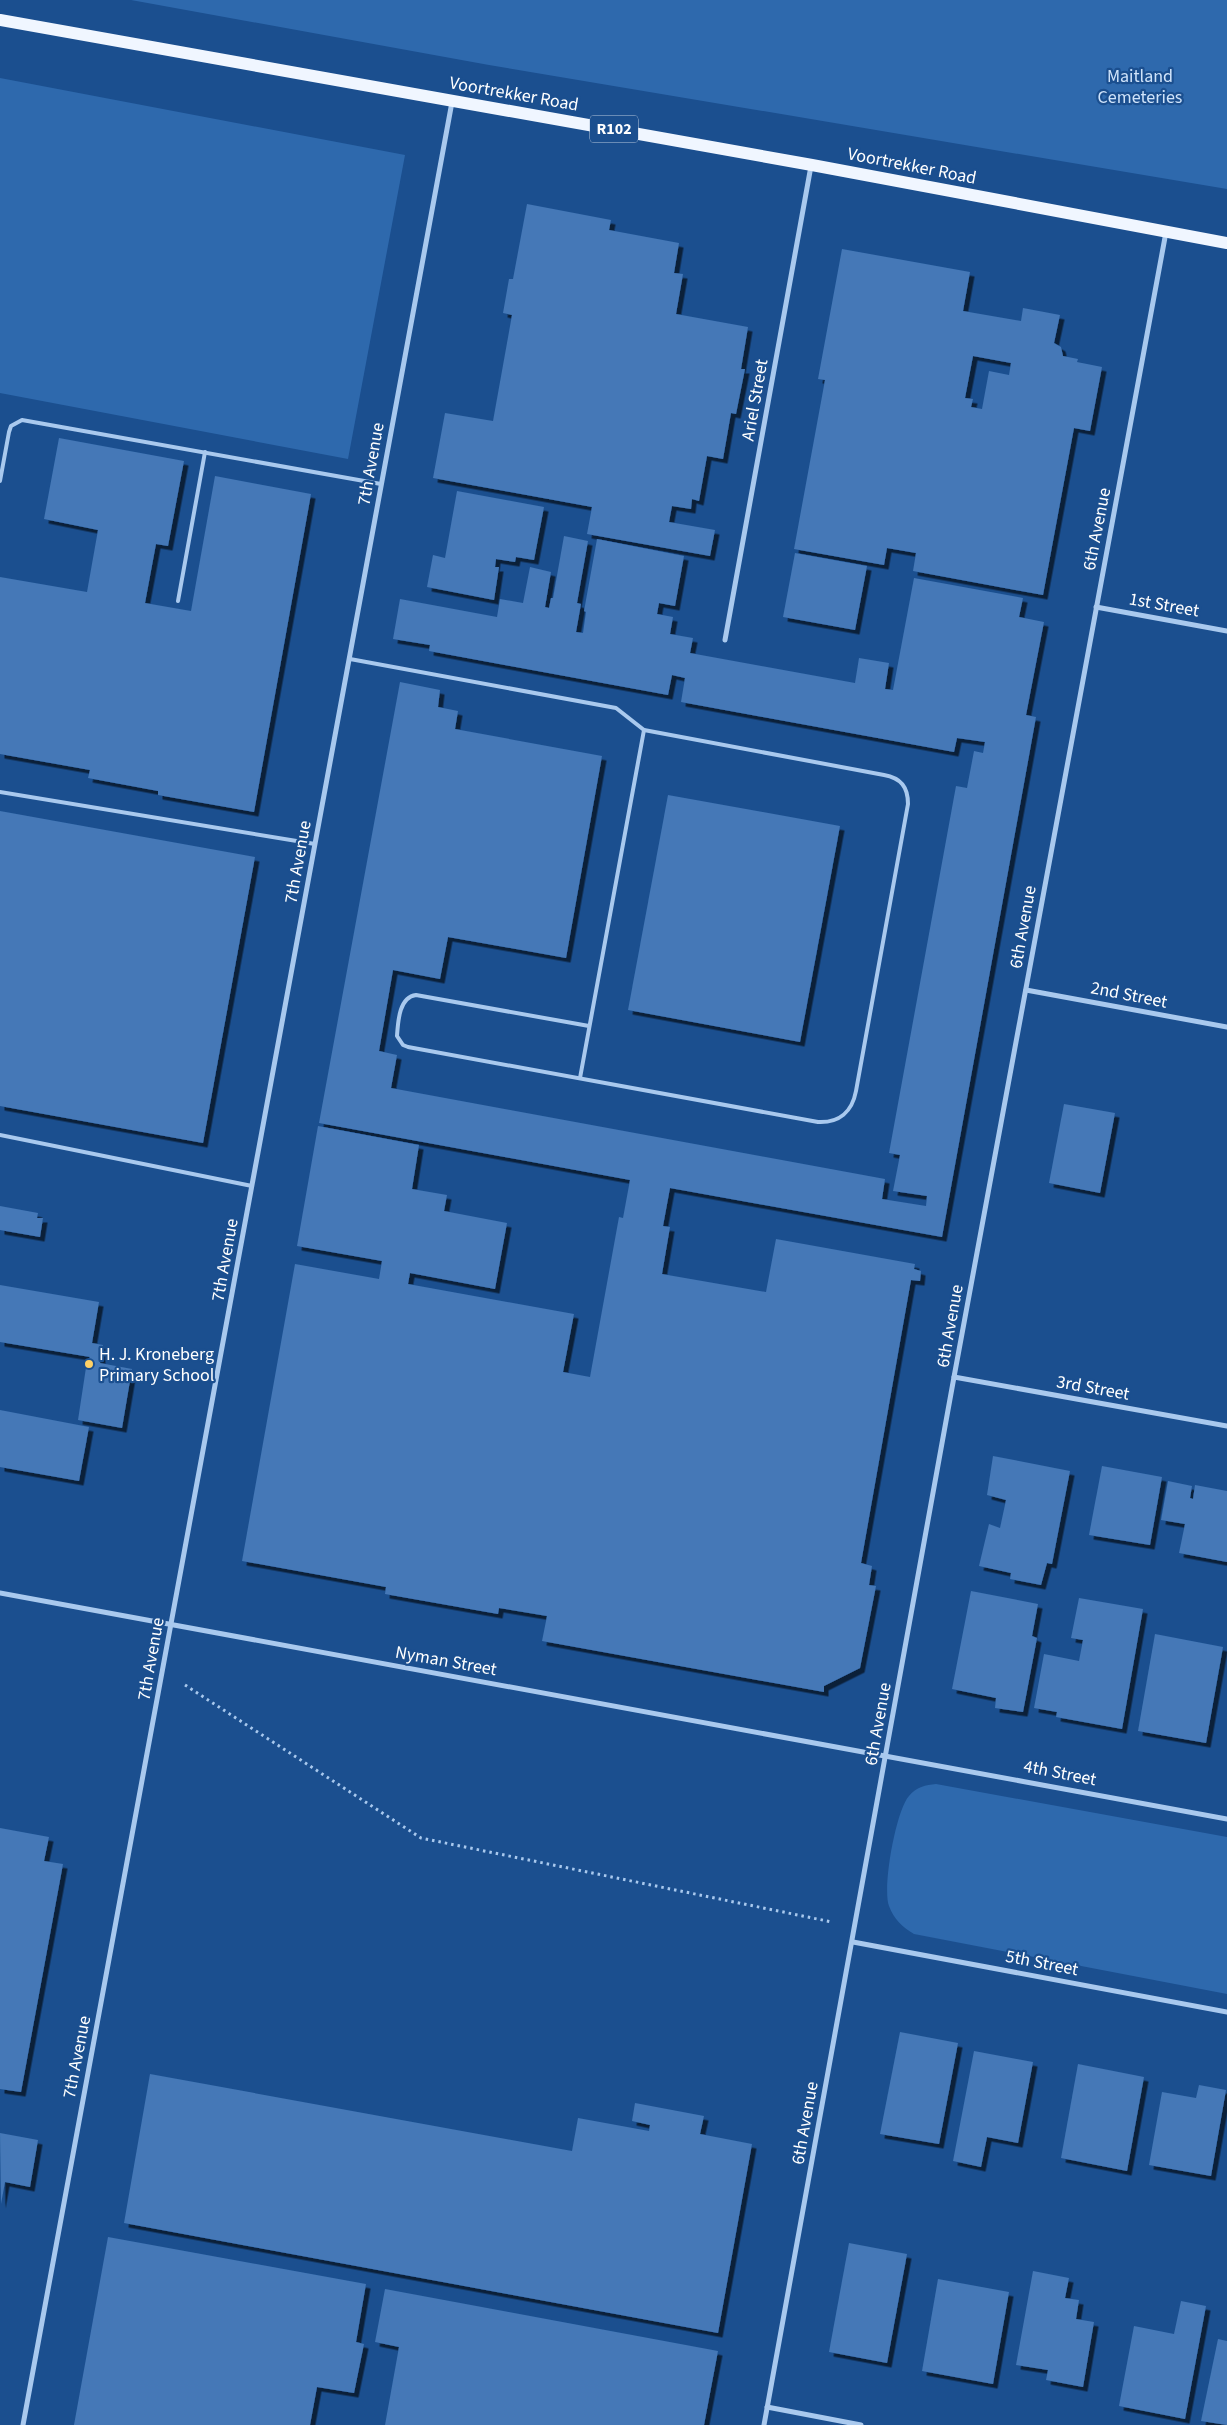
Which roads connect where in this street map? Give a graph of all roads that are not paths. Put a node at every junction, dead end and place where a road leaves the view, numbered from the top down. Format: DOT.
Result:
graph roads {
  1 [pos="0,20"];
  2 [pos="452,101"];
  3 [pos="812,165"];
  4 [pos="1166,232"];
  5 [pos="1227,243"];
  6 [pos="205,452"];
  7 [pos="0,481"];
  8 [pos="381,484"];
  9 [pos="178,601"];
  10 [pos="1096,607"];
  11 [pos="1227,631"];
  12 [pos="725,640"];
  13 [pos="350,659"];
  14 [pos="644,730"];
  15 [pos="0,792"];
  16 [pos="315,844"];
  17 [pos="1026,990"];
  18 [pos="589,1026"];
  19 [pos="1227,1027"];
  20 [pos="580,1078"];
  21 [pos="0,1135"];
  22 [pos="252,1186"];
  23 [pos="954,1376"];
  24 [pos="1227,1426"];
  25 [pos="0,1593"];
  26 [pos="172,1625"];
  27 [pos="887,1755"];
  28 [pos="1227,1819"];
  29 [pos="853,1942"];
  30 [pos="1227,2012"];
  31 [pos="767,2407"];
  32 [pos="23,2425"];
  33 [pos="764,2425"];
  34 [pos="861,2425"];
  1 -- 2 [label="main road, Voortrekker Road / R102"];
  2 -- 3 [label="main road, Voortrekker Road / R102"];
  2 -- 8 [label="street, 7th Avenue"];
  3 -- 4 [label="main road, Voortrekker Road / R102"];
  3 -- 12 [label="street, Ariel Street"];
  4 -- 5 [label="main road, Voortrekker Road / R102"];
  4 -- 10 [label="street, 6th Avenue"];
  6 -- 7 [label="lane"];
  6 -- 8 [label="lane"];
  6 -- 9 [label="lane"];
  8 -- 13 [label="street, 7th Avenue"];
  10 -- 11 [label="street, 1st Street"];
  10 -- 17 [label="street, 6th Avenue"];
  13 -- 14 [label="lane"];
  13 -- 16 [label="street, 7th Avenue"];
  14 -- 18 [label="lane"];
  14 -- 20 [label="lane"];
  15 -- 16 [label="lane"];
  16 -- 22 [label="street, 7th Avenue"];
  17 -- 19 [label="street, 2nd Street"];
  17 -- 23 [label="street, 6th Avenue"];
  18 -- 20 [label="lane"];
  18 -- 20 [label="lane"];
  21 -- 22 [label="lane"];
  22 -- 26 [label="street, 7th Avenue"];
  23 -- 24 [label="street, 3rd Street"];
  23 -- 27 [label="street, 6th Avenue"];
  25 -- 26 [label="street, Nyman Street"];
  26 -- 27 [label="street, Nyman Street"];
  26 -- 32 [label="street, 7th Avenue"];
  27 -- 28 [label="street, 4th Street"];
  27 -- 29 [label="street, 6th Avenue"];
  29 -- 30 [label="street, 5th Street"];
  29 -- 31 [label="street, 6th Avenue"];
  31 -- 33 [label="street, 6th Avenue"];
  31 -- 34 [label="street"];
}
